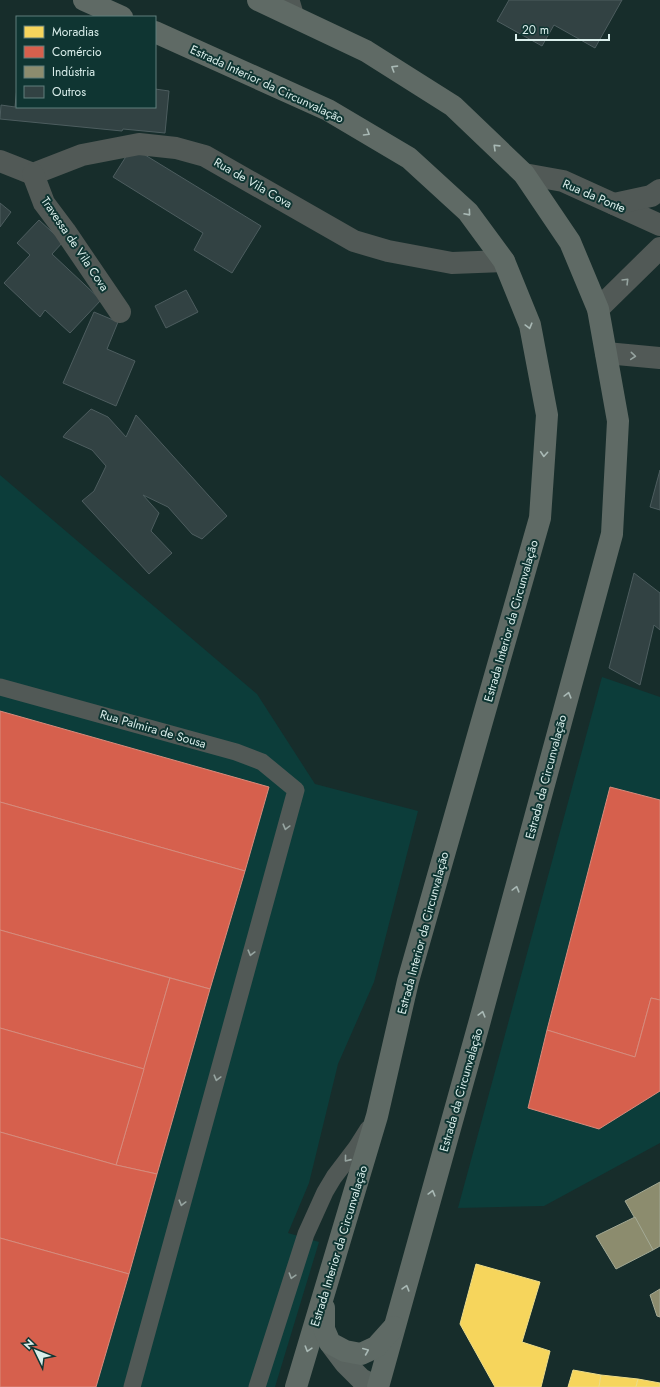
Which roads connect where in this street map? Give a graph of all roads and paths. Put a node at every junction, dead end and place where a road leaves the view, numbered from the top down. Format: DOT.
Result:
graph roads {
  1 [pos="84,0"];
  2 [pos="258,0"];
  3 [pos="294,9"];
  4 [pos="120,16"];
  5 [pos="156,32"];
  6 [pos="0,161"];
  7 [pos="33,174"];
  8 [pos="524,174"];
  9 [pos="660,190"];
  10 [pos="614,204"];
  11 [pos="660,225"];
  12 [pos="660,248"];
  13 [pos="504,261"];
  14 [pos="598,309"];
  15 [pos="120,312"];
  16 [pos="606,353"];
  17 [pos="660,358"];
  18 [pos="0,687"];
  19 [pos="377,1116"];
  20 [pos="324,1298"];
  21 [pos="395,1326"];
  22 [pos="330,1343"];
  23 [pos="132,1387"];
  24 [pos="257,1387"];
  25 [pos="296,1387"];
  26 [pos="377,1387"];
  1 -- 4 [label="main road"];
  2 -- 3 [label="main road, Estrada da Circunvalação"];
  8 -- 3 [label="main road, Estrada da Circunvalação, one-way"];
  5 -- 13 [label="main road, Estrada Interior da Circunvalação, one-way"];
  6 -- 7 [label="street"];
  7 -- 13 [label="street, Rua de Vila Cova"];
  7 -- 15 [label="street, Travessa de Vila Cova"];
  8 -- 10 [label="street, Rua da Ponte"];
  8 -- 14 [label="main road, Estrada da Circunvalação"];
  9 -- 10 [label="street"];
  10 -- 11 [label="street, Rua da Ponte"];
  14 -- 12 [label="street, one-way"];
  13 -- 19 [label="main road, Estrada Interior da Circunvalação, one-way"];
  14 -- 16 [label="main road, Estrada da Circunvalação"];
  16 -- 17 [label="street, one-way"];
  21 -- 16 [label="main road, Estrada da Circunvalação, one-way"];
  18 -- 23 [label="lane, Rua Palmira de Sousa, one-way"];
  19 -- 20 [label="main road, Estrada Interior da Circunvalação"];
  19 -- 24 [label="lane, one-way"];
  20 -- 22 [label="main road"];
  20 -- 25 [label="main road, Estrada Interior da Circunvalação, one-way"];
  22 -- 21 [label="main road, one-way"];
  21 -- 26 [label="main road, Estrada da Circunvalação"];
  22 -- 26 [label="street"];
}
